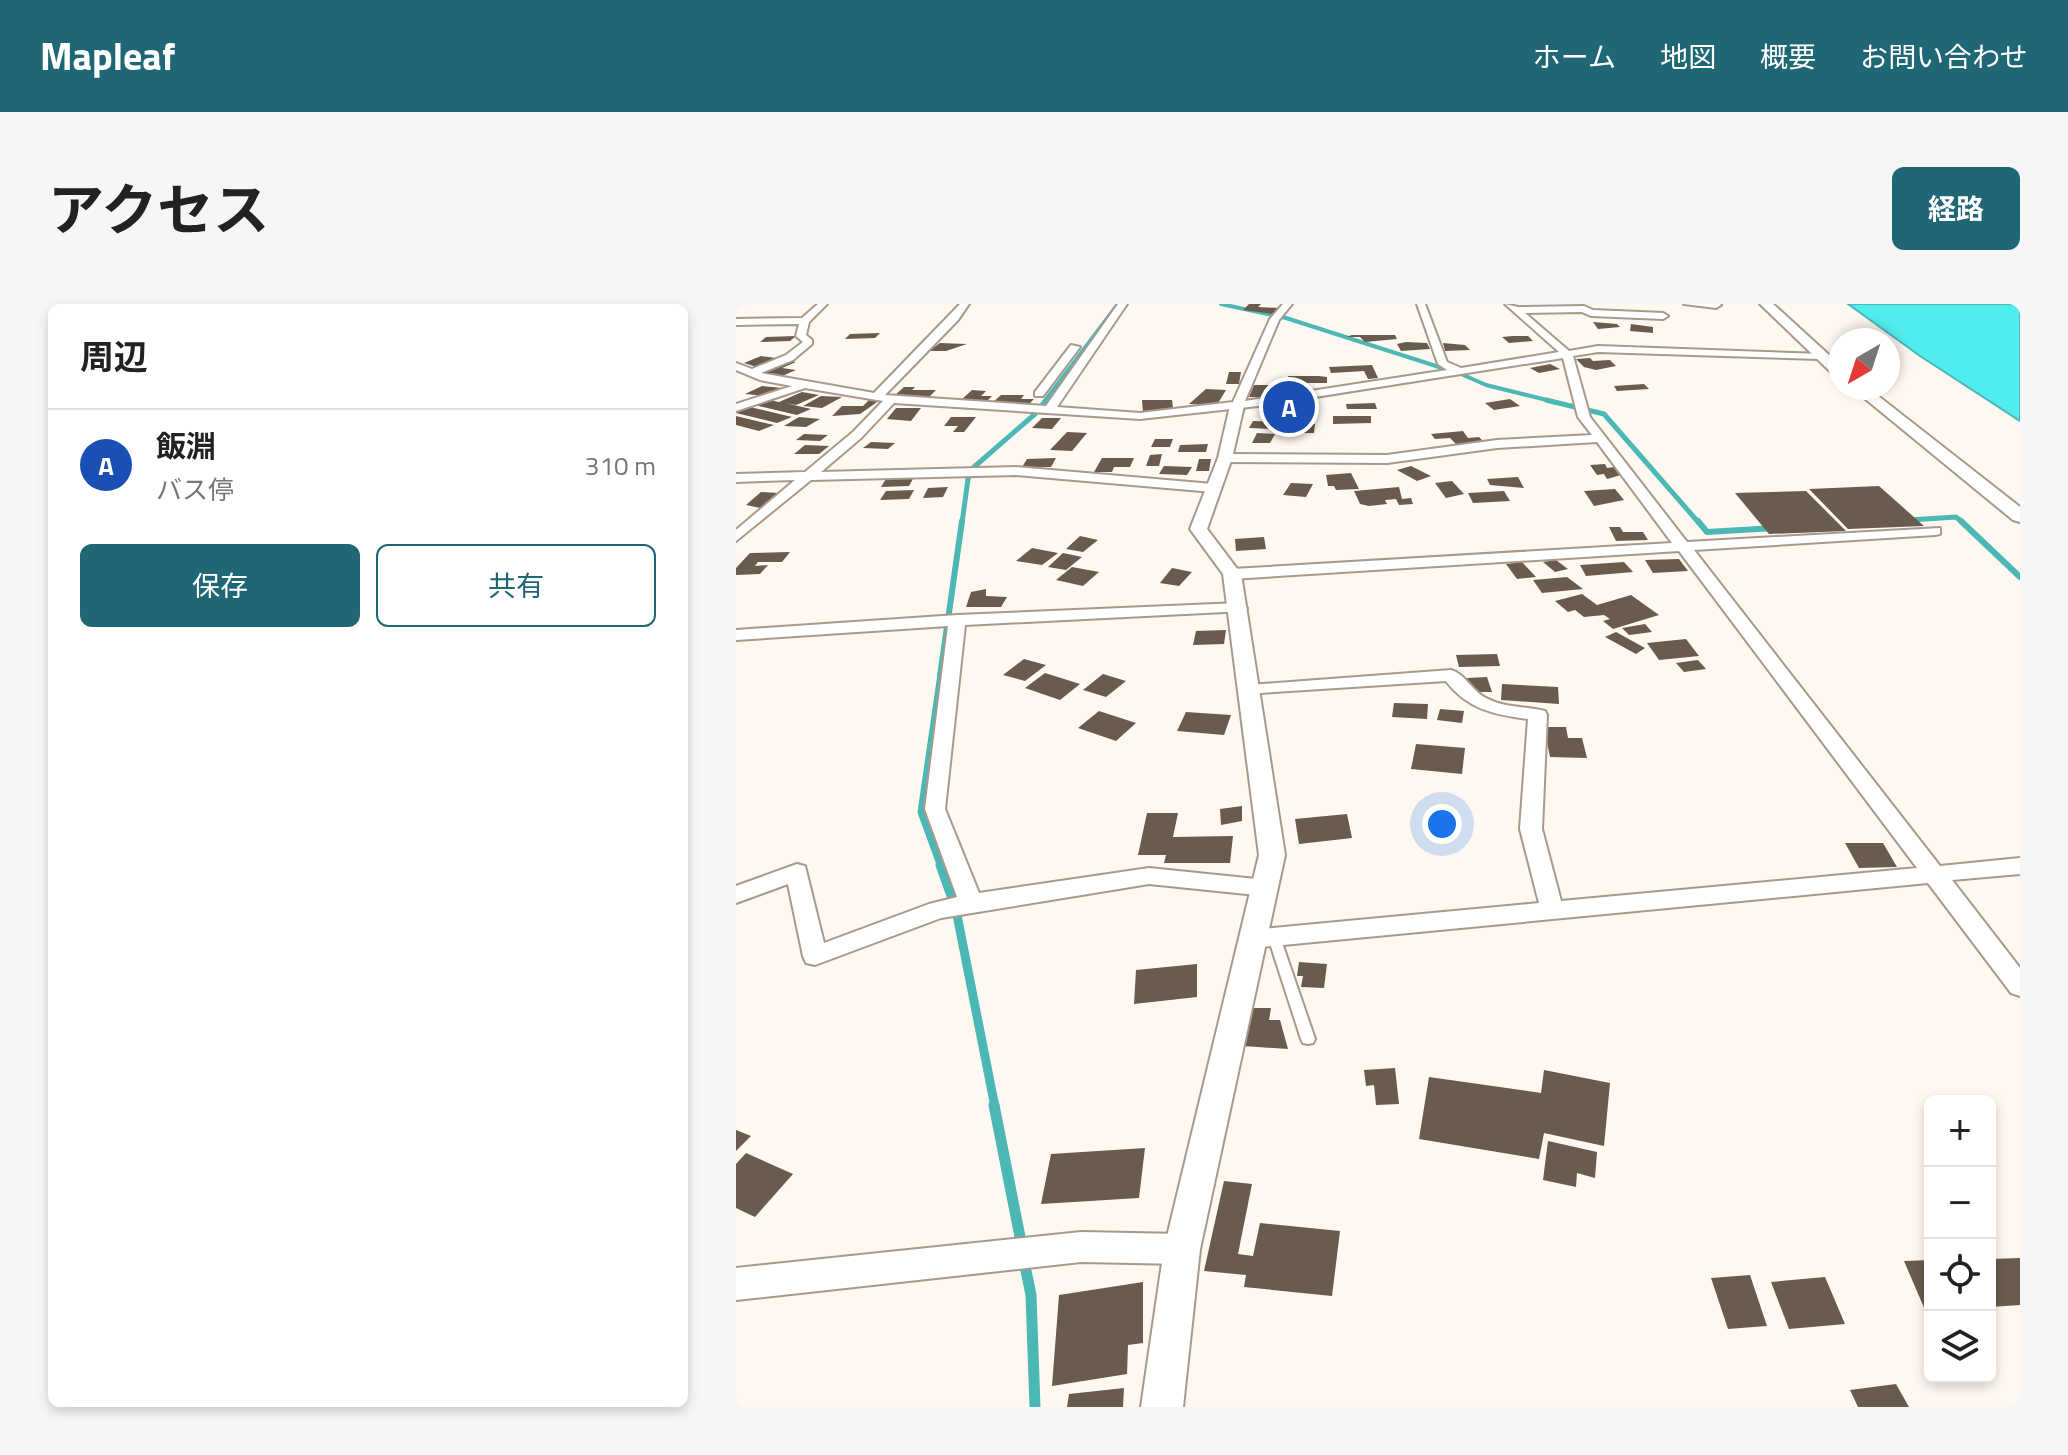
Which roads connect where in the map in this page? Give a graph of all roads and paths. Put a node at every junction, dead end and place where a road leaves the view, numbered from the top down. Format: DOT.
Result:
graph roads {
  1 [pos="823,304"];
  2 [pos="965,304"];
  3 [pos="1110,304"];
  4 [pos="1123,304"];
  5 [pos="1288,304"];
  6 [pos="1421,304"];
  7 [pos="1665,304"];
  8 [pos="1688,304"];
  9 [pos="1766,304"];
  10 [pos="1716,305"];
  11 [pos="1513,307"];
  12 [pos="1663,316"];
  13 [pos="804,321"];
  14 [pos="736,322"];
  15 [pos="1661,328"];
  16 [pos="1659,340"];
  17 [pos="1657,352"];
  18 [pos="1567,354"];
  19 [pos="1819,356"];
  20 [pos="1828,363"];
  21 [pos="736,366"];
  22 [pos="1452,371"];
  23 [pos="750,373"];
  24 [pos="764,378"];
  25 [pos="736,379"];
  26 [pos="807,385"];
  27 [pos="1039,394"];
  28 [pos="877,396"];
  29 [pos="891,399"];
  30 [pos="1874,400"];
  31 [pos="1237,406"];
  32 [pos="736,408"];
  33 [pos="1048,411"];
  34 [pos="1602,438"];
  35 [pos="1225,458"];
  36 [pos="809,476"];
  37 [pos="736,478"];
  38 [pos="1213,488"];
  39 [pos="2020,516"];
  40 [pos="1935,531"];
  41 [pos="736,537"];
  42 [pos="1684,546"];
  43 [pos="1232,574"];
  44 [pos="1239,608"];
  45 [pos="956,620"];
  46 [pos="736,635"];
  47 [pos="1250,690"];
  48 [pos="2020,866"];
  49 [pos="1934,873"];
  50 [pos="1266,888"];
  51 [pos="736,895"];
  52 [pos="970,903"];
  53 [pos="1552,910"];
  54 [pos="1263,938"];
  55 [pos="2020,986"];
  56 [pos="1308,1039"];
  57 [pos="1182,1249"];
  58 [pos="736,1284"];
  59 [pos="1162,1407"];
  1 -- 13 [label="street"];
  2 -- 28 [label="street"];
  3 -- 27 [label="street"];
  4 -- 33 [label="street"];
  5 -- 31 [label="street"];
  6 -- 22 [label="street"];
  7 -- 12 [label="street"];
  8 -- 10 [label="street"];
  9 -- 19 [label="main road"];
  11 -- 12 [label="street"];
  11 -- 18 [label="street"];
  12 -- 15 [label="street"];
  13 -- 14 [label="street"];
  13 -- 23 [label="street"];
  16 -- 17 [label="street"];
  17 -- 18 [label="street"];
  17 -- 19 [label="street"];
  18 -- 22 [label="street"];
  18 -- 34 [label="street"];
  19 -- 20 [label="main road"];
  21 -- 23 [label="street"];
  22 -- 31 [label="street"];
  23 -- 24 [label="street"];
  24 -- 25 [label="street"];
  24 -- 26 [label="street"];
  26 -- 28 [label="street"];
  26 -- 32 [label="street"];
  28 -- 29 [label="street"];
  29 -- 33 [label="street"];
  29 -- 36 [label="street"];
  30 -- 39 [label="main road"];
  31 -- 33 [label="street"];
  31 -- 35 [label="street"];
  34 -- 35 [label="street"];
  34 -- 42 [label="street"];
  35 -- 38 [label="street"];
  36 -- 37 [label="street"];
  36 -- 38 [label="street"];
  36 -- 41 [label="street"];
  38 -- 43 [label="street"];
  40 -- 42 [label="street"];
  42 -- 43 [label="street"];
  42 -- 49 [label="street"];
  43 -- 44 [label="street"];
  44 -- 45 [label="street"];
  44 -- 47 [label="street"];
  45 -- 46 [label="street"];
  45 -- 52 [label="street"];
  47 -- 50 [label="street"];
  47 -- 53 [label="street"];
  48 -- 49 [label="street"];
  49 -- 53 [label="street"];
  49 -- 55 [label="street"];
  50 -- 52 [label="street"];
  50 -- 54 [label="street"];
  51 -- 52 [label="street"];
  53 -- 54 [label="street"];
  54 -- 56 [label="lane"];
  54 -- 57 [label="street"];
  57 -- 58 [label="street"];
  57 -- 59 [label="street"];
}
